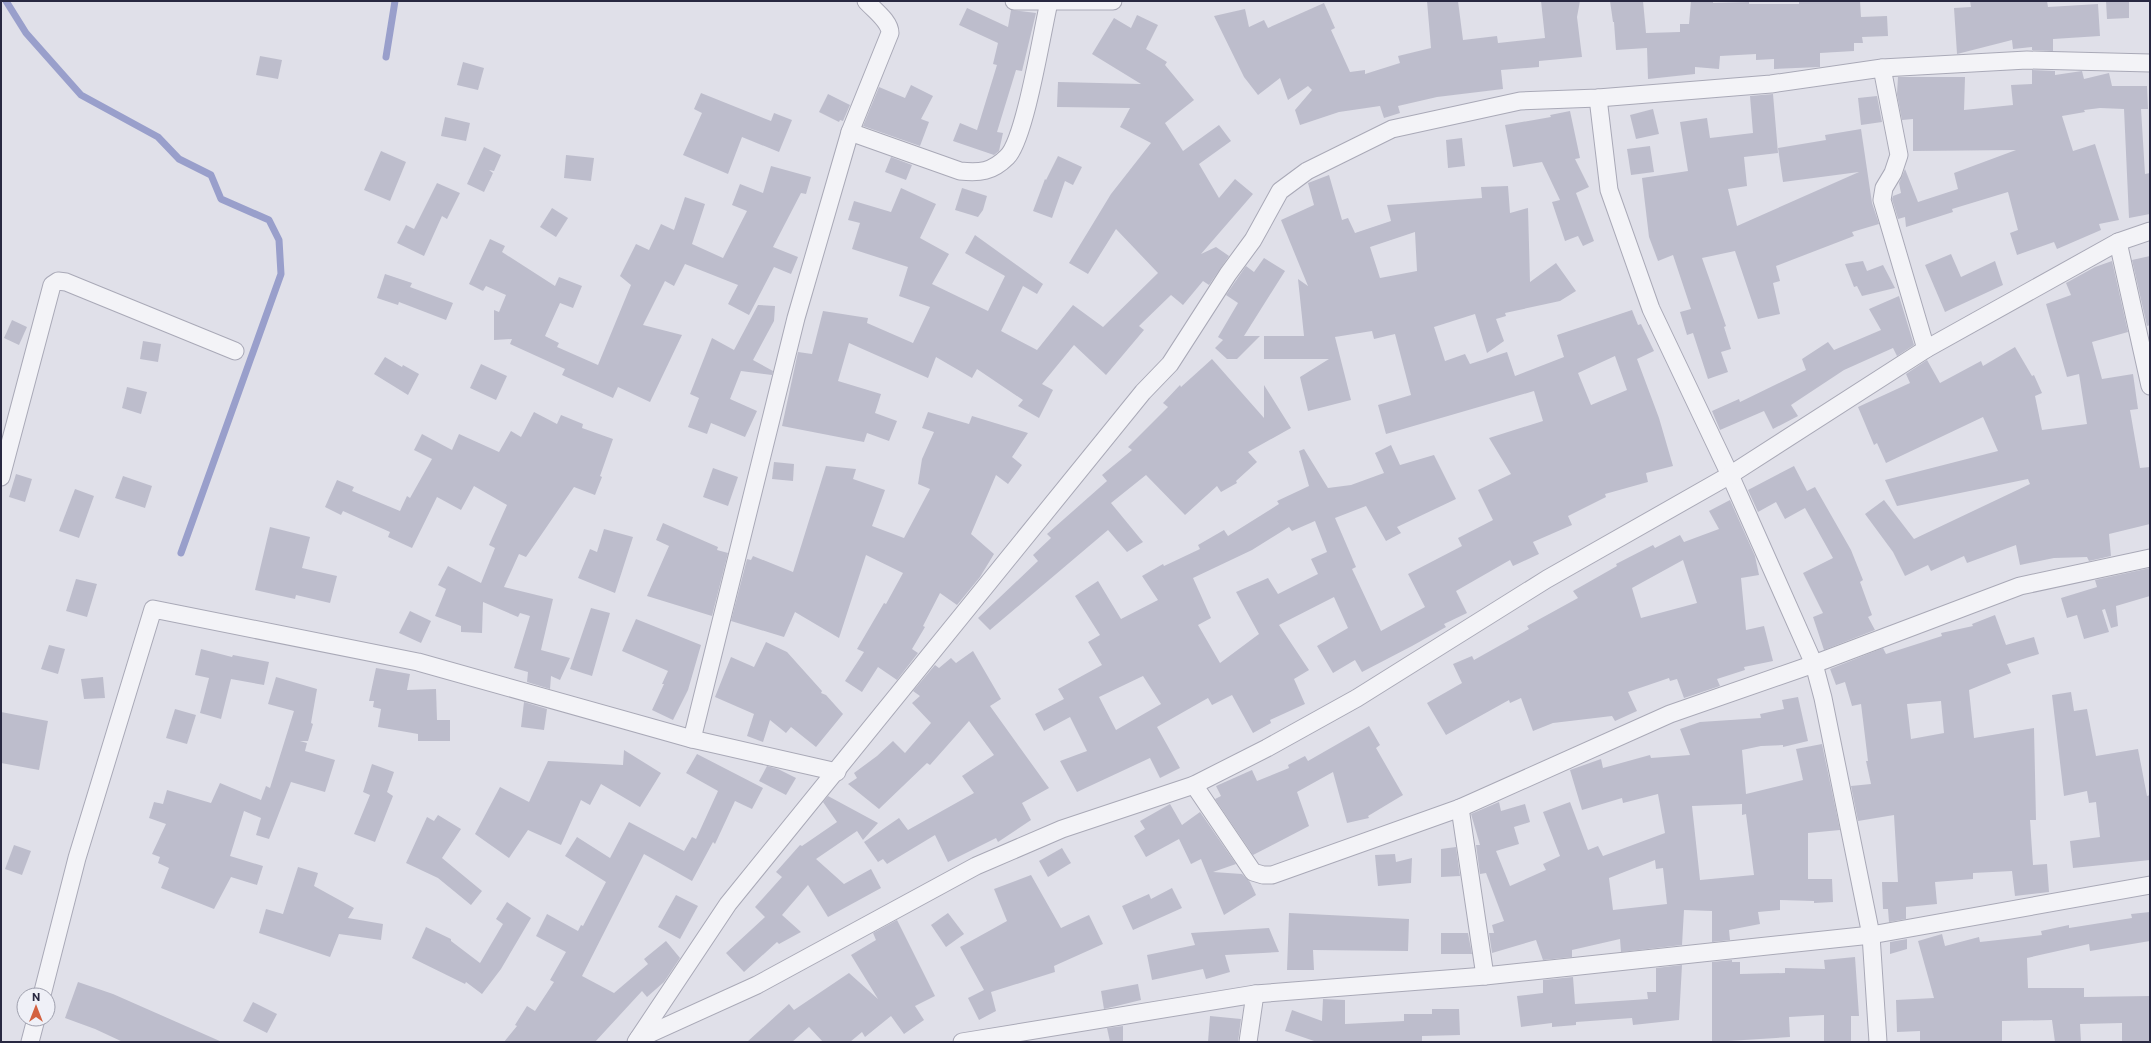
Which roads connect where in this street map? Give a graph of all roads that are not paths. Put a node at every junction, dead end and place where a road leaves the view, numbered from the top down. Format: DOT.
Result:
graph roads {
  1 [pos="866,1"];
  2 [pos="1014,1"];
  3 [pos="1113,1"];
  4 [pos="1049,2"];
  5 [pos="2150,63"];
  6 [pos="1882,68"];
  7 [pos="1598,98"];
  8 [pos="850,132"];
  9 [pos="2150,231"];
  10 [pos="2118,242"];
  11 [pos="1926,349"];
  12 [pos="235,351"];
  13 [pos="2150,386"];
  14 [pos="1730,475"];
  15 [pos="1,477"];
  16 [pos="2150,558"];
  17 [pos="1814,664"];
  18 [pos="692,739"];
  19 [pos="837,772"];
  20 [pos="1194,785"];
  21 [pos="1460,808"];
  22 [pos="2150,885"];
  23 [pos="1871,935"];
  24 [pos="1484,976"];
  25 [pos="44,987"];
  26 [pos="1254,994"];
  27 [pos="34,1027"];
  28 [pos="637,1041"];
  29 [pos="30,1042"];
  30 [pos="962,1042"];
  31 [pos="1248,1042"];
  32 [pos="1878,1042"];
  1 -- 8 [label="street"];
  2 -- 4 [label="street"];
  3 -- 4 [label="street"];
  4 -- 8 [label="street"];
  5 -- 6 [label="street"];
  6 -- 7 [label="street"];
  6 -- 11 [label="street"];
  7 -- 14 [label="street"];
  7 -- 19 [label="street"];
  8 -- 18 [label="street"];
  9 -- 10 [label="street"];
  10 -- 11 [label="street"];
  10 -- 13 [label="street"];
  11 -- 14 [label="street"];
  12 -- 15 [label="street"];
  14 -- 17 [label="street"];
  14 -- 20 [label="street"];
  16 -- 17 [label="street"];
  17 -- 21 [label="street"];
  17 -- 23 [label="street"];
  18 -- 19 [label="street"];
  18 -- 25 [label="street"];
  19 -- 28 [label="street"];
  20 -- 21 [label="street"];
  20 -- 28 [label="street"];
  21 -- 24 [label="street"];
  22 -- 23 [label="street"];
  23 -- 24 [label="street"];
  23 -- 32 [label="street"];
  24 -- 26 [label="street"];
  26 -- 30 [label="street"];
  26 -- 31 [label="street"];
  27 -- 29 [label="street"];
}
